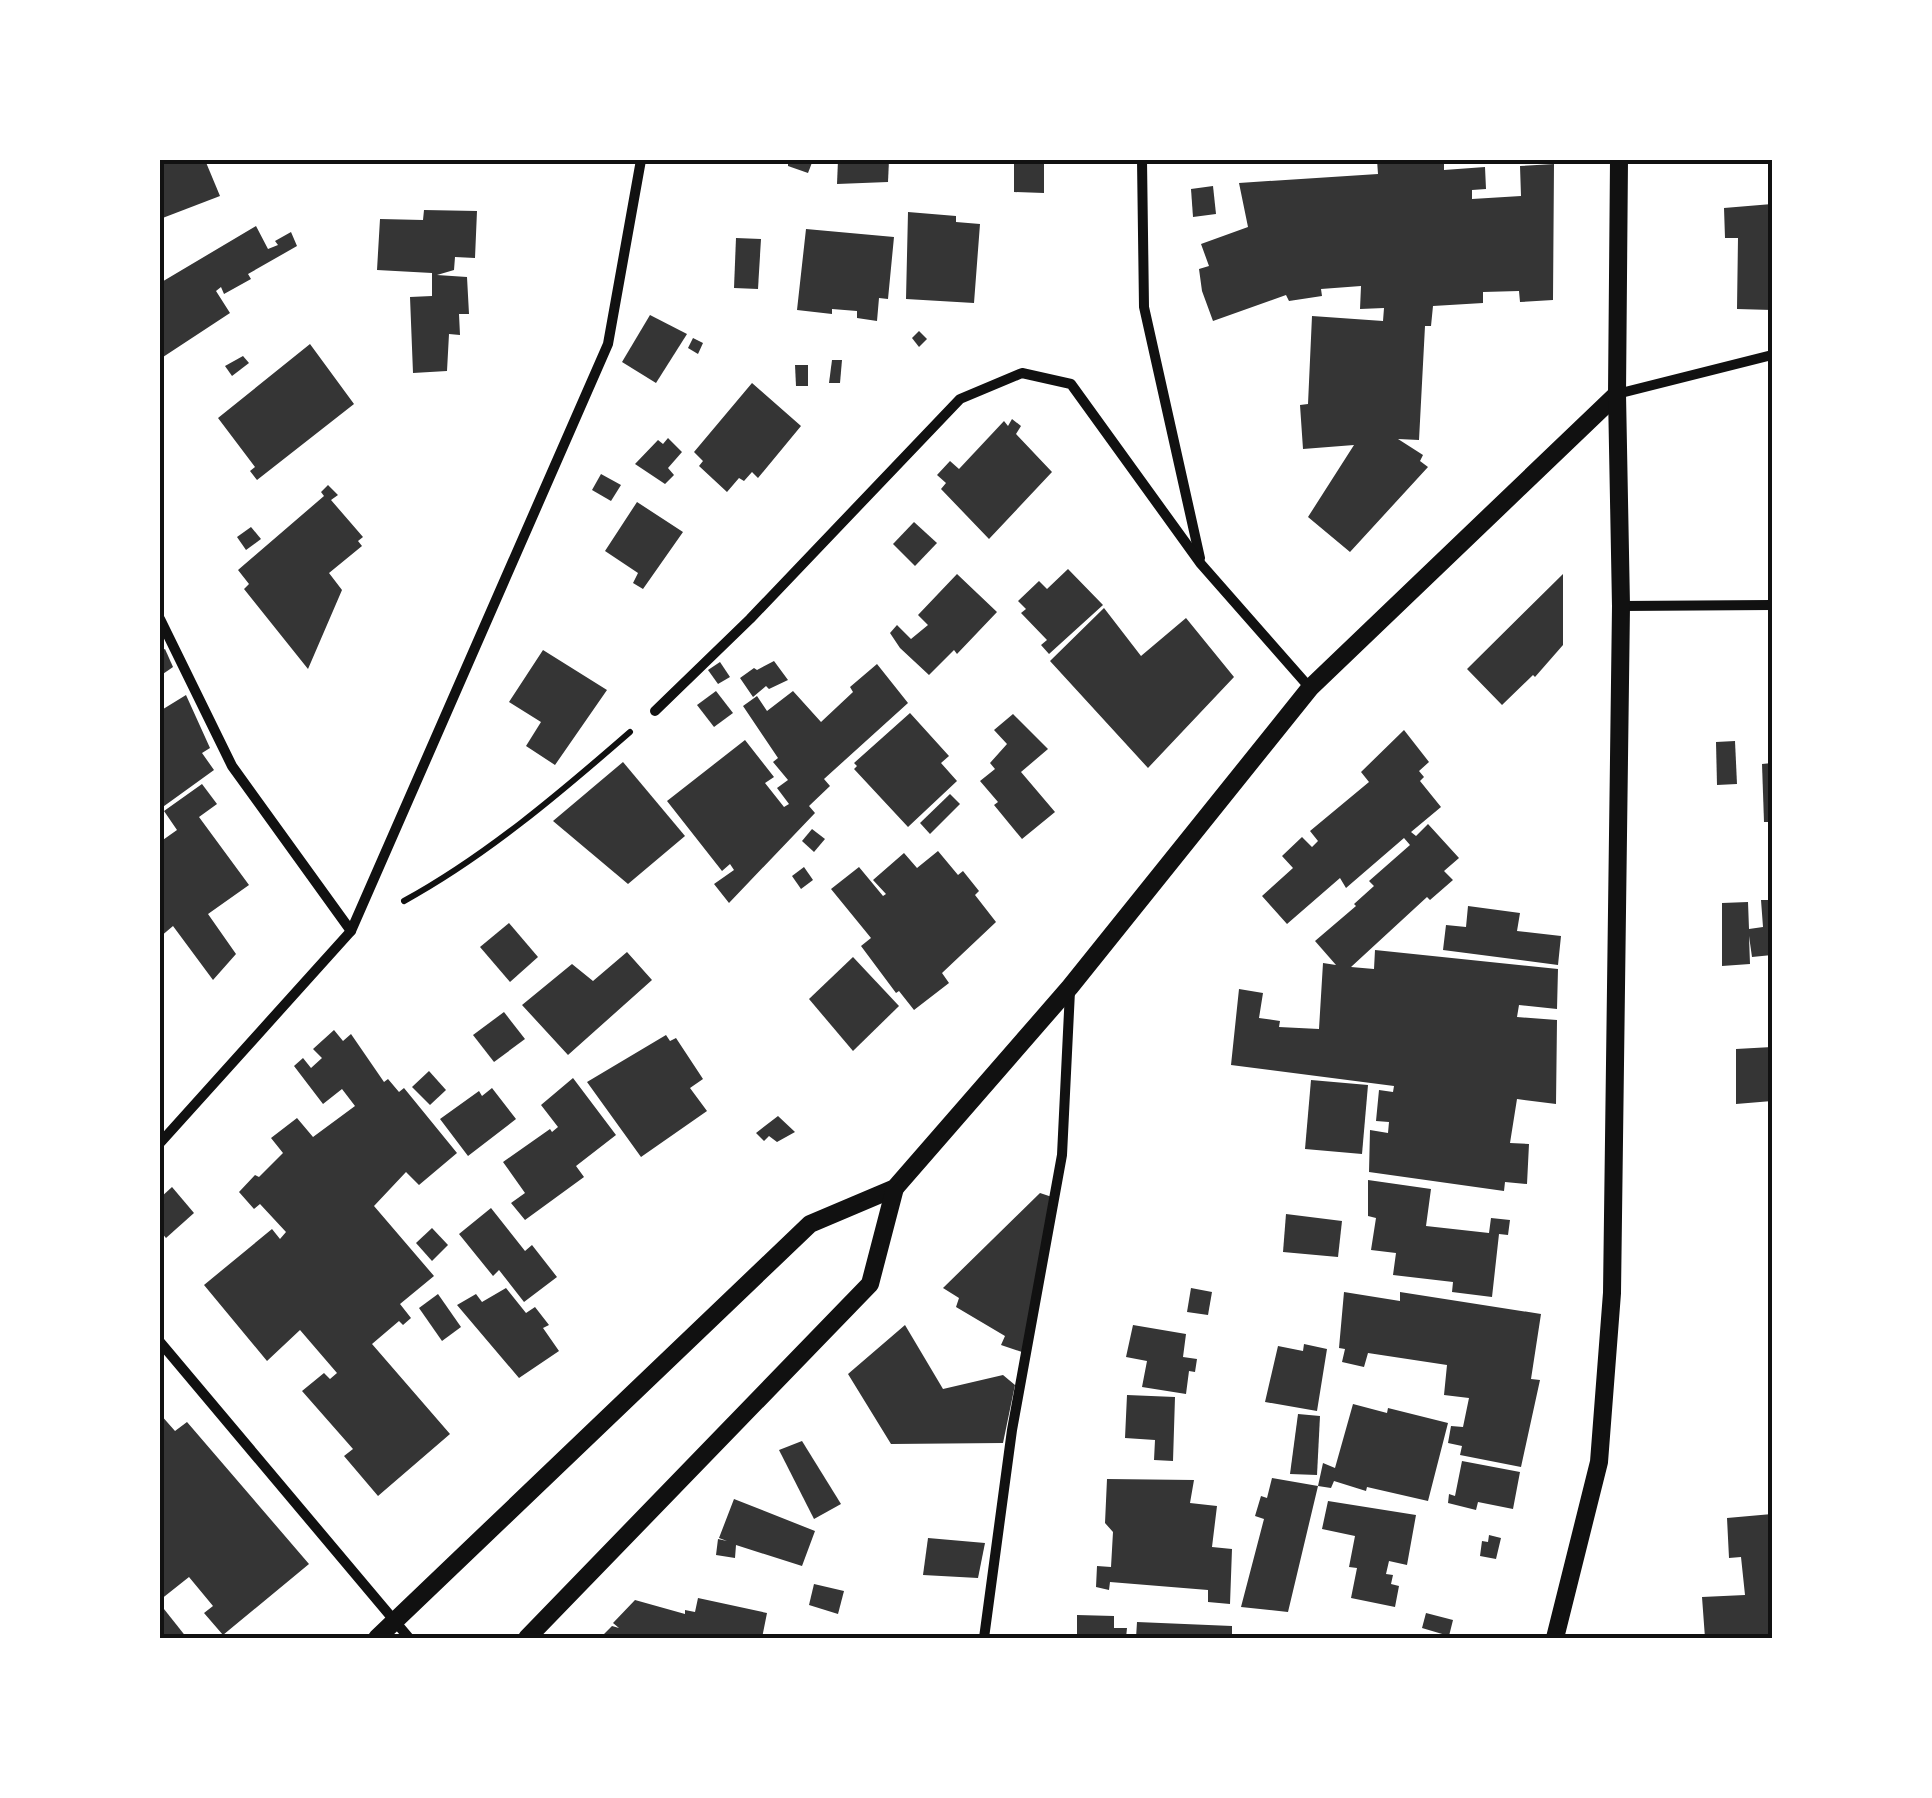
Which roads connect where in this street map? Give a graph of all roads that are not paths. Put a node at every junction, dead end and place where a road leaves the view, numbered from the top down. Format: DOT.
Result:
graph roads {
  1 [pos="641,160"];
  2 [pos="1142,160"];
  3 [pos="1619,160"];
  4 [pos="1772,356"];
  5 [pos="1616,394"];
  6 [pos="1201,564"];
  7 [pos="1772,605"];
  8 [pos="1621,606"];
  9 [pos="160,620"];
  10 [pos="1310,688"];
  11 [pos="655,711"];
  12 [pos="351,930"];
  13 [pos="1070,987"];
  14 [pos="160,1143"];
  15 [pos="895,1188"];
  16 [pos="160,1342"];
  17 [pos="397,1621"];
  18 [pos="376,1638"];
  19 [pos="409,1638"];
  20 [pos="527,1638"];
  21 [pos="984,1638"];
  22 [pos="1555,1638"];
  1 -- 12 [label="street"];
  2 -- 6 [label="street"];
  3 -- 5 [label="street"];
  4 -- 5 [label="street"];
  5 -- 8 [label="street"];
  5 -- 10 [label="street"];
  6 -- 10 [label="street"];
  6 -- 11 [label="street"];
  7 -- 8 [label="street"];
  8 -- 22 [label="street"];
  9 -- 12 [label="street"];
  10 -- 13 [label="street"];
  12 -- 14 [label="street"];
  13 -- 15 [label="street"];
  13 -- 21 [label="street"];
  15 -- 17 [label="street"];
  15 -- 20 [label="street"];
  16 -- 17 [label="street"];
  17 -- 18 [label="street"];
  17 -- 19 [label="street"];
}
